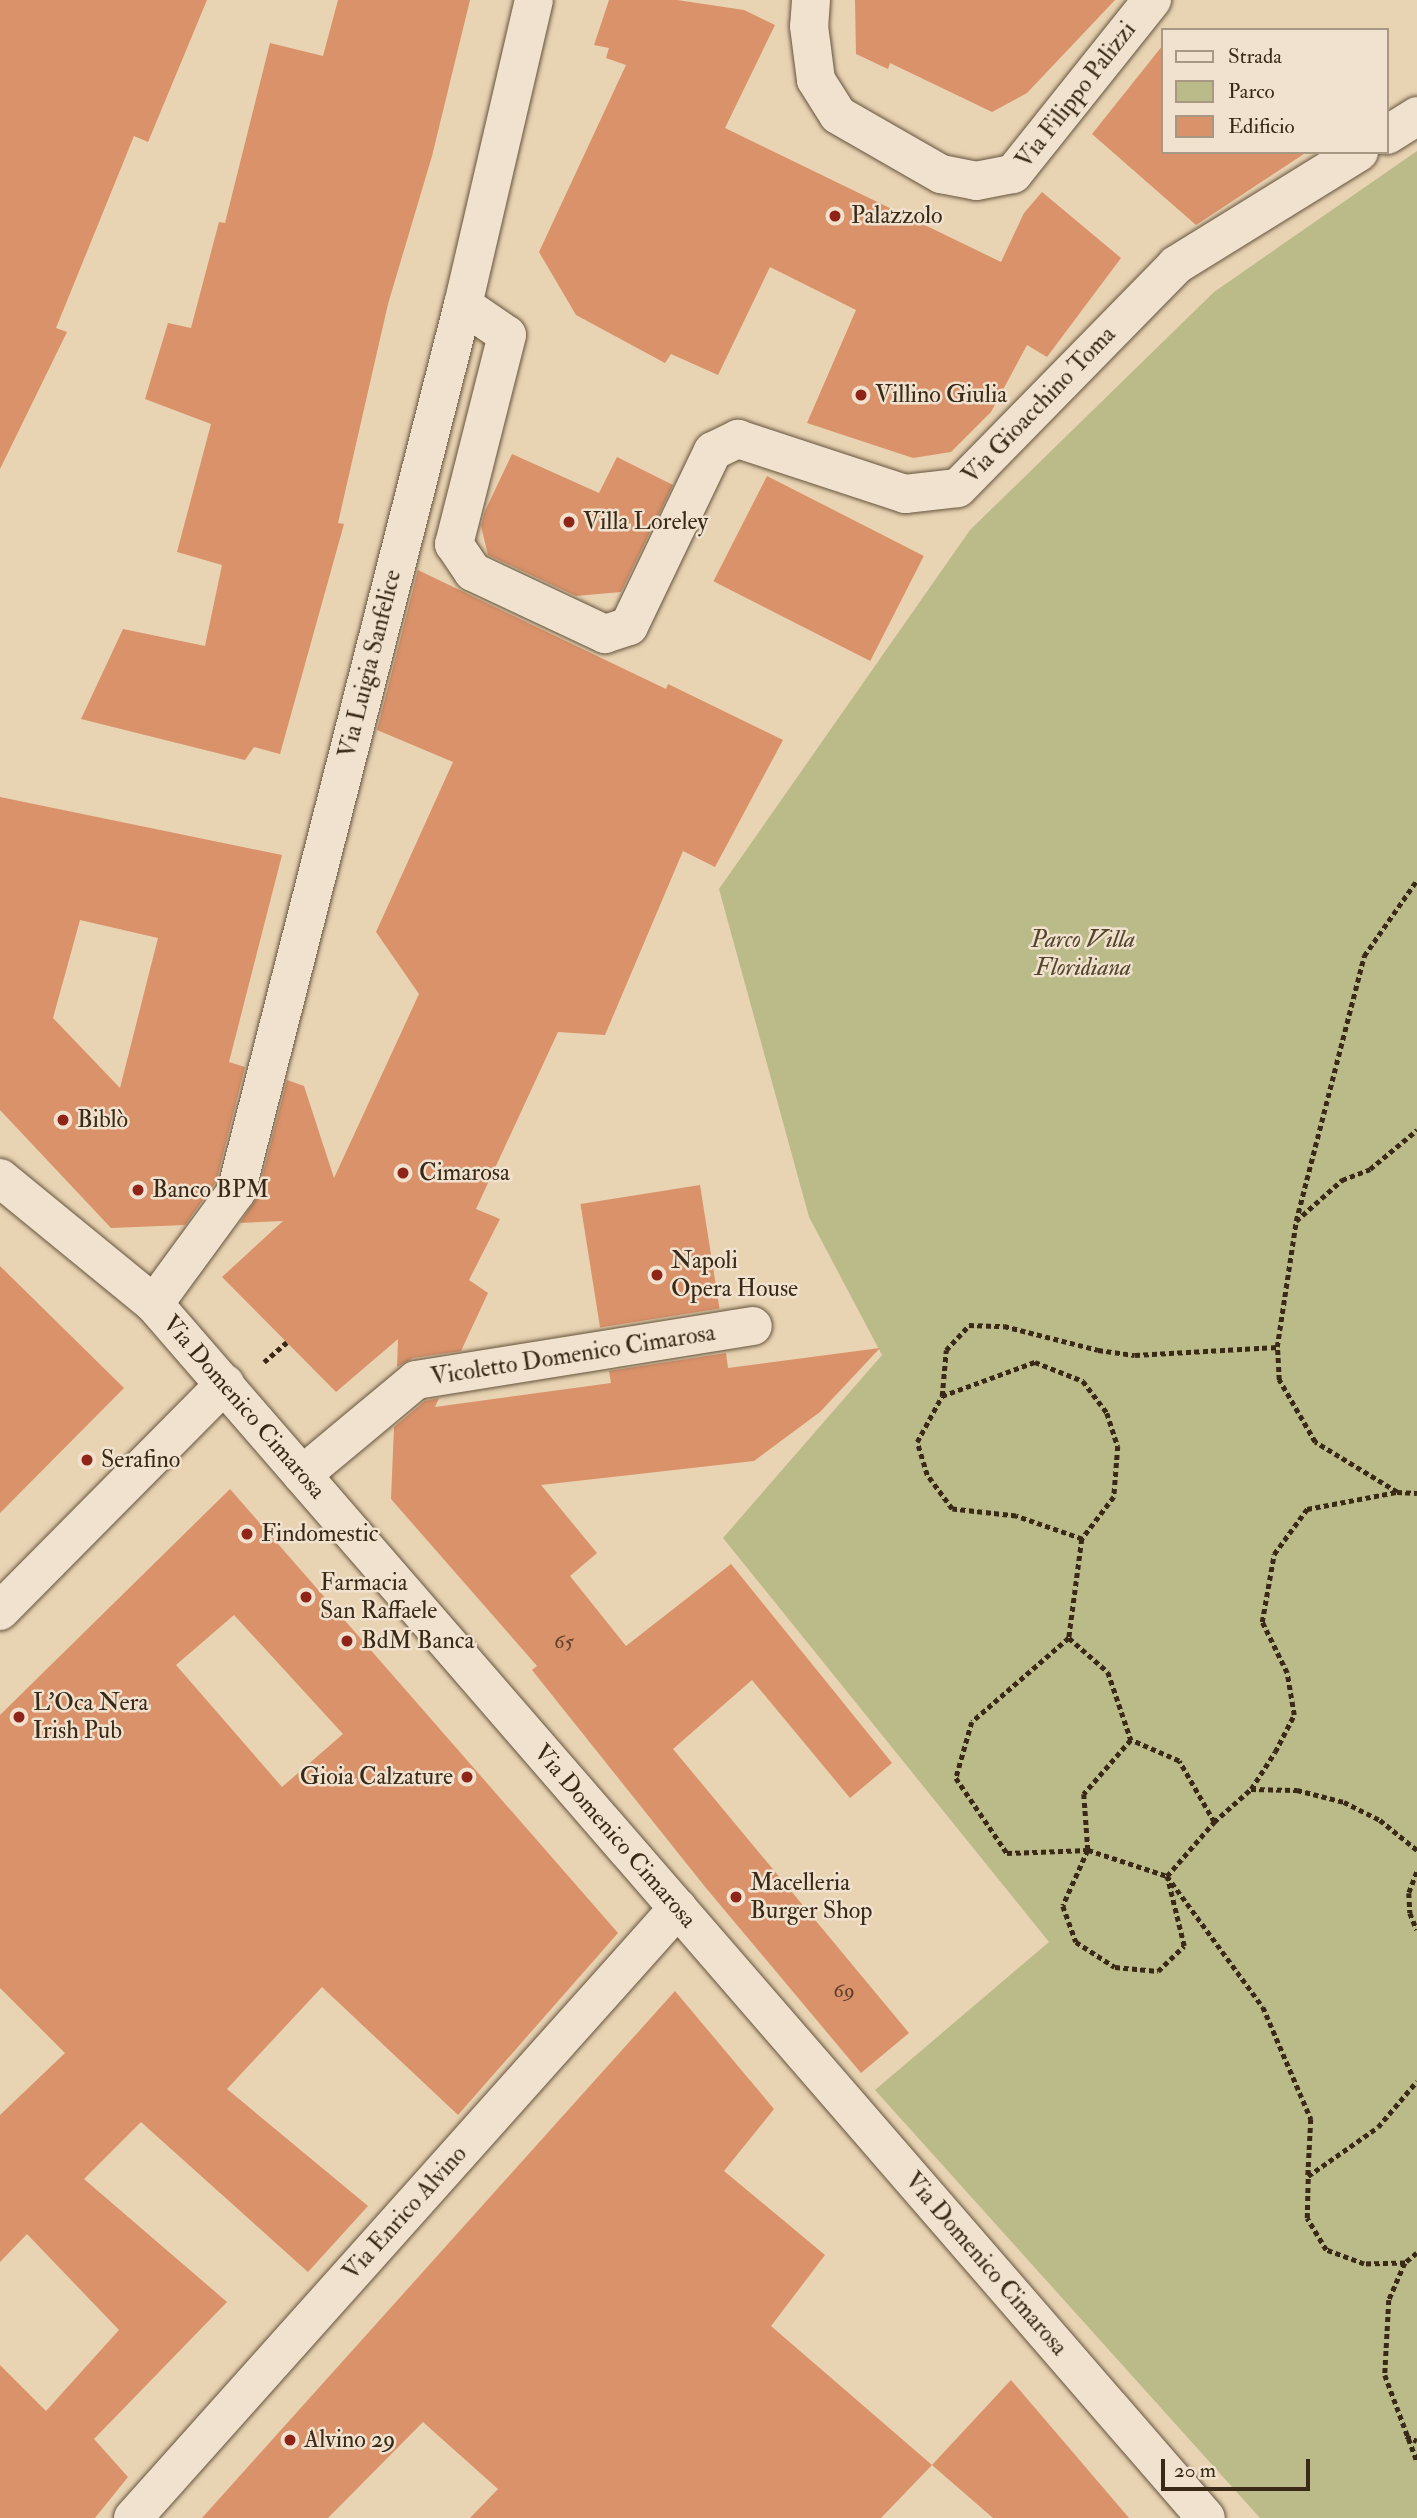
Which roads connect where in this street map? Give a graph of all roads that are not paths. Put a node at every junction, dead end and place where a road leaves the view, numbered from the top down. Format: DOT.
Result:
graph roads {
  1 [pos="534,0"];
  2 [pos="811,0"];
  3 [pos="1152,0"];
  4 [pos="1417,117"];
  5 [pos="1389,134"];
  6 [pos="1356,154"];
  7 [pos="463,305"];
  8 [pos="0,1178"];
  9 [pos="154,1304"];
  10 [pos="752,1326"];
  11 [pos="225,1384"];
  12 [pos="302,1475"];
  13 [pos="0,1611"];
  14 [pos="678,1908"];
  15 [pos="133,2518"];
  16 [pos="1206,2518"];
  1 -- 7 [label="street, Via Luigia Sanfelice"];
  2 -- 3 [label="street, Via Filippo Palizzi"];
  4 -- 5 [label="street"];
  6 -- 7 [label="street, Via Gioacchino Toma"];
  7 -- 9 [label="street, Via Luigia Sanfelice"];
  8 -- 9 [label="street, Via Domenico Cimarosa"];
  9 -- 11 [label="street, Via Domenico Cimarosa"];
  10 -- 12 [label="street, Vicoletto Domenico Cimarosa"];
  11 -- 12 [label="street, Via Domenico Cimarosa"];
  11 -- 13 [label="street"];
  12 -- 14 [label="street, Via Domenico Cimarosa"];
  14 -- 15 [label="street, Via Enrico Alvino"];
  14 -- 16 [label="street, Via Domenico Cimarosa"];
}
